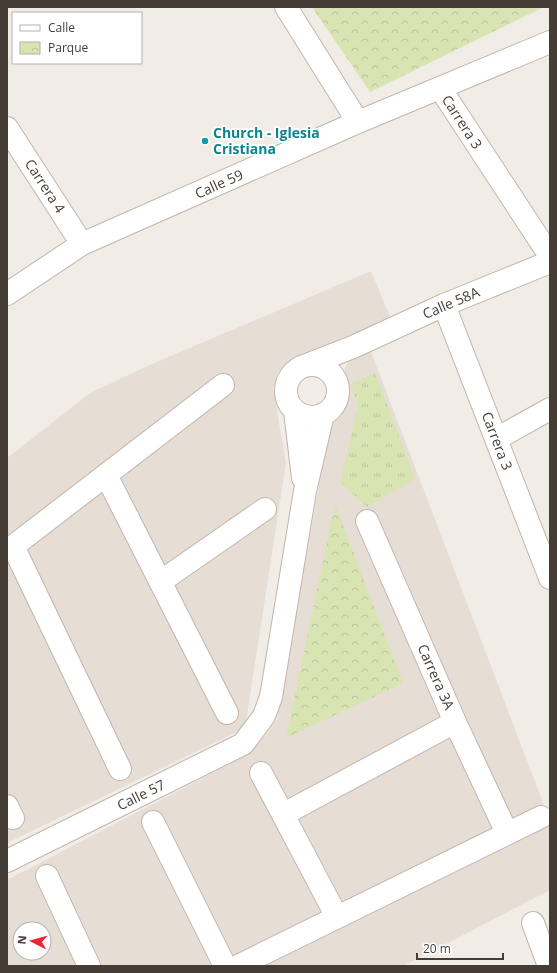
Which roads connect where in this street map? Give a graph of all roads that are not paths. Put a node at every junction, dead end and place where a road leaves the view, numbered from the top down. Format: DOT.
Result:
graph roads {
  1 [pos="286,7"];
  2 [pos="550,42"];
  3 [pos="440,88"];
  4 [pos="358,122"];
  5 [pos="7,128"];
  6 [pos="82,244"];
  7 [pos="550,256"];
  8 [pos="550,262"];
  9 [pos="7,294"];
  10 [pos="444,305"];
  11 [pos="353,346"];
  12 [pos="304,366"];
  13 [pos="335,378"];
  14 [pos="223,385"];
  15 [pos="550,409"];
  16 [pos="295,411"];
  17 [pos="323,414"];
  18 [pos="496,439"];
  19 [pos="106,475"];
  20 [pos="305,491"];
  21 [pos="265,508"];
  22 [pos="366,521"];
  23 [pos="544,545"];
  24 [pos="10,549"];
  25 [pos="550,578"];
  26 [pos="160,582"];
  27 [pos="227,713"];
  28 [pos="455,722"];
  29 [pos="120,769"];
  30 [pos="261,772"];
  31 [pos="284,814"];
  32 [pos="541,817"];
  33 [pos="153,822"];
  34 [pos="507,833"];
  35 [pos="7,861"];
  36 [pos="47,876"];
  37 [pos="337,917"];
  38 [pos="533,923"];
  39 [pos="89,966"];
  40 [pos="225,966"];
  41 [pos="238,966"];
  42 [pos="549,966"];
  1 -- 4 [label="street"];
  2 -- 3 [label="street, Calle 59"];
  3 -- 4 [label="street, Calle 59"];
  3 -- 7 [label="street, Carrera 3"];
  4 -- 6 [label="street, Calle 59"];
  5 -- 6 [label="street, Carrera 4"];
  6 -- 9 [label="street, Calle 59"];
  8 -- 10 [label="street, Calle 58A"];
  10 -- 11 [label="street, Calle 58A"];
  10 -- 18 [label="street, Carrera 3"];
  11 -- 12 [label="street, Calle 58A"];
  11 -- 13 [label="street"];
  12 -- 13 [label="street"];
  12 -- 16 [label="street"];
  13 -- 17 [label="street"];
  14 -- 19 [label="street"];
  15 -- 18 [label="street"];
  16 -- 17 [label="street"];
  16 -- 20 [label="street"];
  17 -- 20 [label="street"];
  18 -- 23 [label="street, Carrera 3"];
  19 -- 24 [label="street"];
  19 -- 26 [label="street"];
  20 -- 35 [label="street, Calle 57"];
  21 -- 26 [label="street"];
  22 -- 28 [label="street, Carrera 3A"];
  23 -- 25 [label="street, Carrera 3"];
  24 -- 29 [label="street"];
  26 -- 27 [label="street"];
  28 -- 31 [label="street"];
  28 -- 34 [label="street, Carrera 3A"];
  30 -- 31 [label="street"];
  31 -- 37 [label="street"];
  32 -- 34 [label="street"];
  33 -- 40 [label="street"];
  34 -- 37 [label="street"];
  36 -- 39 [label="street"];
  37 -- 41 [label="street"];
  38 -- 42 [label="street"];
}
